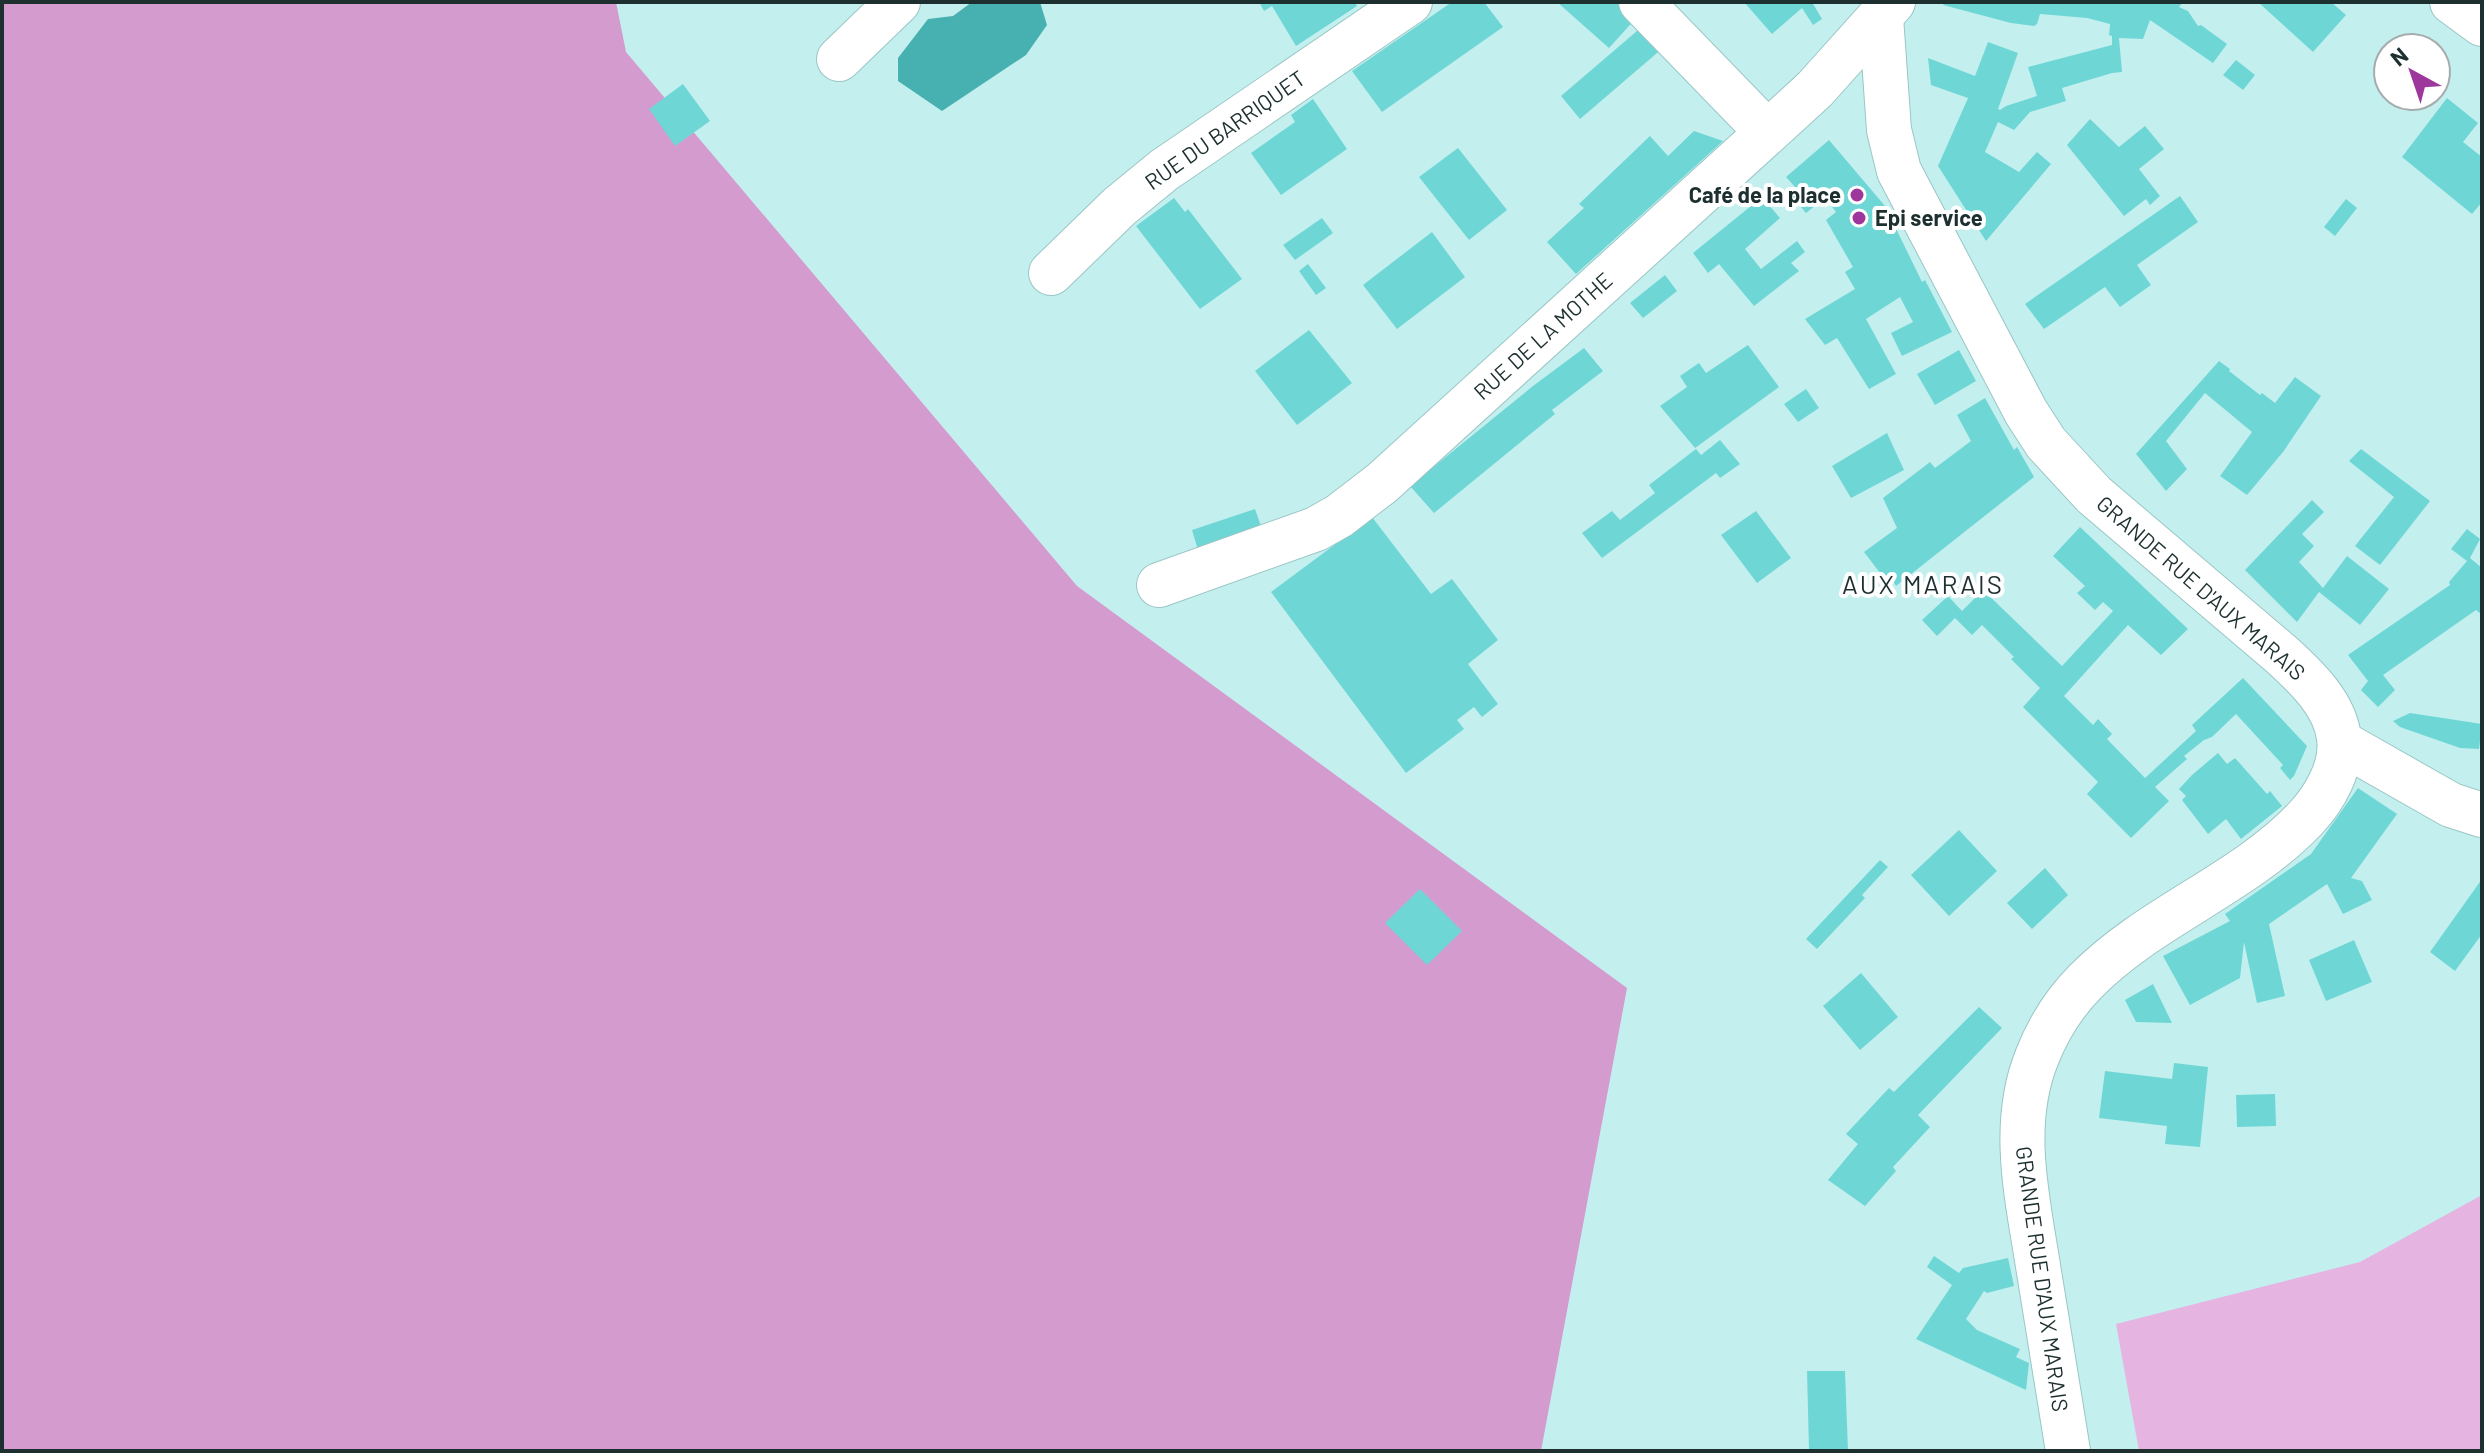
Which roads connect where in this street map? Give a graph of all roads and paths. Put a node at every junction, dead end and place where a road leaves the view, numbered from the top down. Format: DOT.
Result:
graph roads {
  1 [pos="898,2"];
  2 [pos="1410,2"];
  3 [pos="1641,2"];
  4 [pos="2452,2"];
  5 [pos="1880,7"];
  6 [pos="2482,24"];
  7 [pos="839,59"];
  8 [pos="1767,132"];
  9 [pos="1051,273"];
  10 [pos="1159,585"];
  11 [pos="2340,742"];
  12 [pos="2482,815"];
  13 [pos="2068,1451"];
  1 -- 7 [label="street"];
  2 -- 9 [label="street, RUE DU BARRIQUET"];
  3 -- 8 [label="street"];
  4 -- 6 [label="street"];
  5 -- 8 [label="street, RUE DE LA MOTHE"];
  5 -- 11 [label="street, GRANDE RUE D'AUX MARAIS"];
  8 -- 10 [label="street, RUE DE LA MOTHE"];
  11 -- 12 [label="street"];
  11 -- 13 [label="street, GRANDE RUE D'AUX MARAIS"];
}
